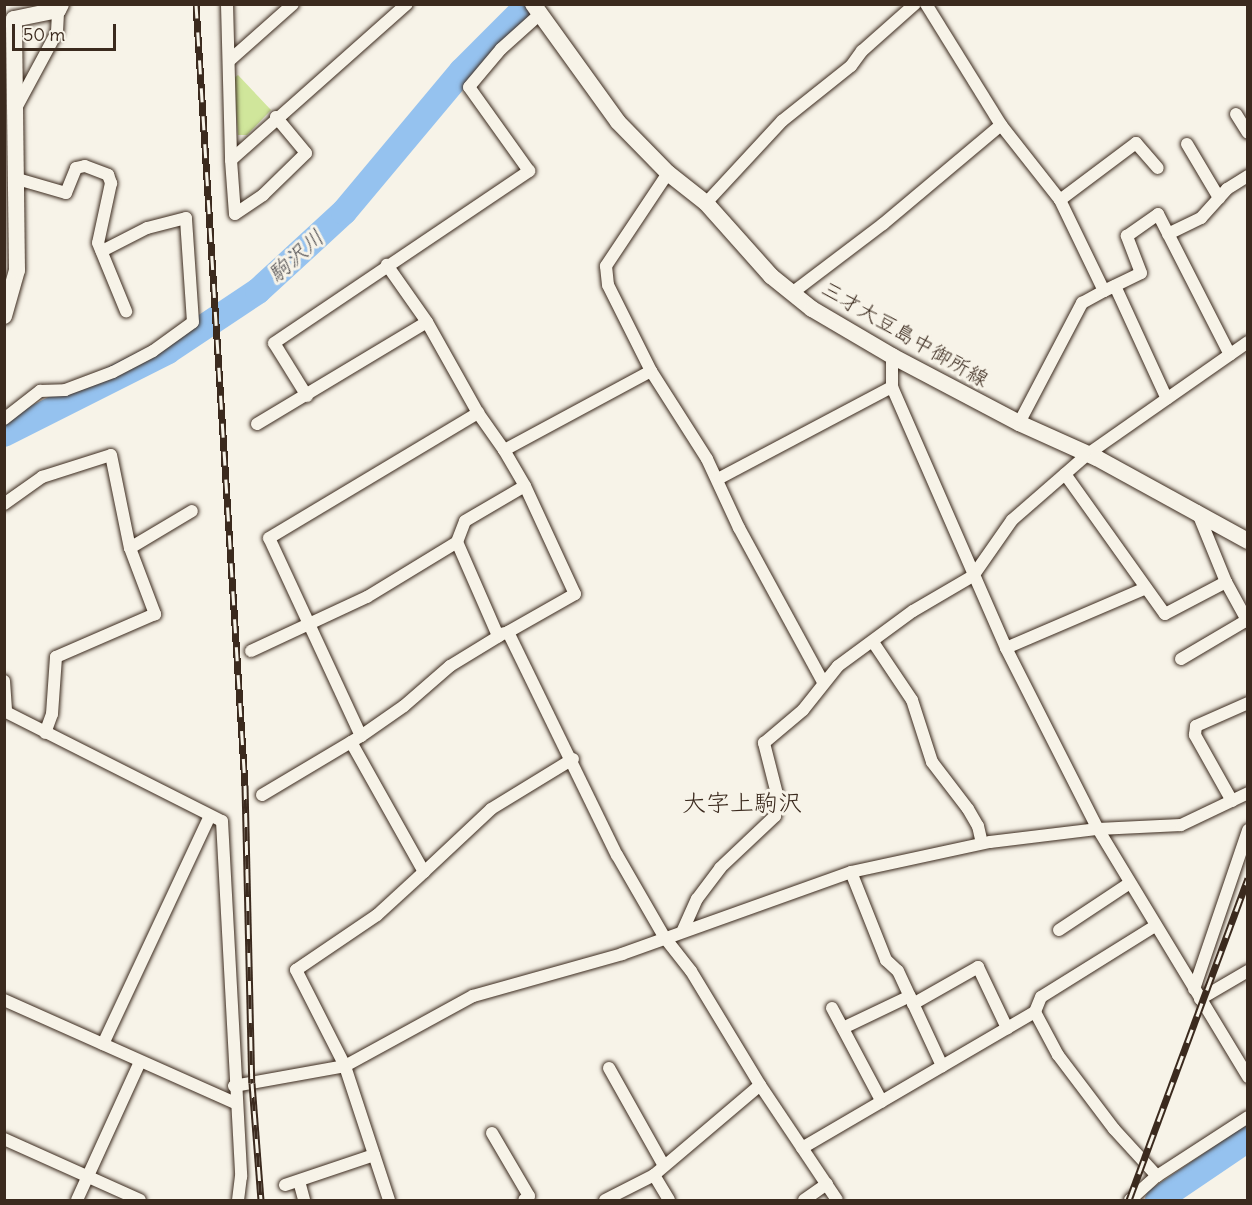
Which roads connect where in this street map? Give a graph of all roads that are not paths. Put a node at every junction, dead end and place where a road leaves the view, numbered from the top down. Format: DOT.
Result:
graph roads {
  1 [pos="226,4"];
  2 [pos="293,4"];
  3 [pos="407,4"];
  4 [pos="915,4"];
  5 [pos="926,4"];
  6 [pos="60,8"];
  7 [pos="536,9"];
  8 [pos="10,15"];
  9 [pos="230,60"];
  10 [pos="15,110"];
  11 [pos="1236,114"];
  12 [pos="276,117"];
  13 [pos="1001,125"];
  14 [pos="1248,134"];
  15 [pos="1187,144"];
  16 [pos="231,160"];
  17 [pos="1158,168"];
  18 [pos="668,173"];
  19 [pos="1248,176"];
  20 [pos="14,178"];
  21 [pos="1219,198"];
  22 [pos="1060,200"];
  23 [pos="706,203"];
  24 [pos="11,229"];
  25 [pos="1168,234"];
  26 [pos="102,251"];
  27 [pos="387,265"];
  28 [pos="1109,288"];
  29 [pos="792,293"];
  30 [pos="126,311"];
  31 [pos="4,316"];
  32 [pos="427,322"];
  33 [pos="1248,342"];
  34 [pos="1230,355"];
  35 [pos="892,356"];
  36 [pos="651,371"];
  37 [pos="892,387"];
  38 [pos="307,396"];
  39 [pos="1167,399"];
  40 [pos="478,413"];
  41 [pos="4,419"];
  42 [pos="1019,423"];
  43 [pos="256,424"];
  44 [pos="504,450"];
  45 [pos="1089,454"];
  46 [pos="1065,474"];
  47 [pos="718,479"];
  48 [pos="525,486"];
  49 [pos="4,504"];
  50 [pos="192,510"];
  51 [pos="1197,511"];
  52 [pos="1248,541"];
  53 [pos="457,542"];
  54 [pos="130,548"];
  55 [pos="973,576"];
  56 [pos="1226,582"];
  57 [pos="1146,588"];
  58 [pos="310,621"];
  59 [pos="1247,621"];
  60 [pos="503,634"];
  61 [pos="873,642"];
  62 [pos="1006,648"];
  63 [pos="251,651"];
  64 [pos="1181,658"];
  65 [pos="4,681"];
  66 [pos="824,682"];
  67 [pos="1248,703"];
  68 [pos="5,712"];
  69 [pos="45,733"];
  70 [pos="356,739"];
  71 [pos="573,759"];
  72 [pos="1248,793"];
  73 [pos="262,795"];
  74 [pos="1232,801"];
  75 [pos="209,818"];
  76 [pos="1098,828"];
  77 [pos="1248,830"];
  78 [pos="982,843"];
  79 [pos="424,872"];
  80 [pos="851,872"];
  81 [pos="1130,883"];
  82 [pos="1155,926"];
  83 [pos="682,930"];
  84 [pos="1059,930"];
  85 [pos="665,938"];
  86 [pos="1248,971"];
  87 [pos="1197,994"];
  88 [pos="4,1000"];
  89 [pos="911,1000"];
  90 [pos="832,1008"];
  91 [pos="1035,1012"];
  92 [pos="843,1028"];
  93 [pos="1007,1028"];
  94 [pos="103,1044"];
  95 [pos="140,1062"];
  96 [pos="345,1066"];
  97 [pos="942,1066"];
  98 [pos="609,1068"];
  99 [pos="1248,1077"];
  100 [pos="760,1084"];
  101 [pos="234,1086"];
  102 [pos="882,1101"];
  103 [pos="235,1103"];
  104 [pos="1248,1117"];
  105 [pos="492,1133"];
  106 [pos="4,1139"];
  107 [pos="802,1148"];
  108 [pos="374,1155"];
  109 [pos="659,1171"];
  110 [pos="1157,1176"];
  111 [pos="88,1177"];
  112 [pos="299,1181"];
  113 [pos="827,1184"];
  114 [pos="285,1185"];
  115 [pos="76,1200"];
  116 [pos="140,1200"];
  117 [pos="238,1200"];
  118 [pos="304,1200"];
  119 [pos="389,1200"];
  120 [pos="524,1200"];
  121 [pos="605,1200"];
  122 [pos="669,1200"];
  123 [pos="804,1200"];
  124 [pos="837,1200"];
  125 [pos="1130,1200"];
  1 -- 9 [label="street"];
  2 -- 9 [label="street"];
  3 -- 12 [label="street"];
  4 -- 23 [label="street"];
  5 -- 13 [label="street"];
  6 -- 8 [label="main road"];
  6 -- 10 [label="street"];
  7 -- 18 [label="main road, 三才大豆島中御所線"];
  7 -- 27 [label="street"];
  8 -- 10 [label="main road"];
  9 -- 16 [label="street"];
  10 -- 20 [label="main road"];
  11 -- 14 [label="street"];
  12 -- 16 [label="street"];
  12 -- 16 [label="street"];
  13 -- 22 [label="street"];
  13 -- 29 [label="street"];
  15 -- 21 [label="street"];
  17 -- 22 [label="street"];
  18 -- 23 [label="main road, 三才大豆島中御所線"];
  18 -- 36 [label="street"];
  19 -- 21 [label="street"];
  20 -- 24 [label="main road"];
  20 -- 26 [label="street"];
  21 -- 25 [label="street"];
  22 -- 28 [label="street"];
  23 -- 29 [label="main road, 三才大豆島中御所線"];
  24 -- 31 [label="main road"];
  25 -- 28 [label="street"];
  25 -- 34 [label="street"];
  26 -- 30 [label="street"];
  26 -- 41 [label="street"];
  27 -- 32 [label="street"];
  27 -- 38 [label="street"];
  28 -- 39 [label="street"];
  28 -- 42 [label="street"];
  29 -- 35 [label="main road, 三才大豆島中御所線"];
  32 -- 38 [label="street"];
  32 -- 40 [label="street"];
  33 -- 34 [label="street"];
  34 -- 39 [label="street"];
  35 -- 37 [label="street"];
  35 -- 42 [label="main road, 三才大豆島中御所線"];
  36 -- 44 [label="street"];
  36 -- 47 [label="street"];
  37 -- 47 [label="street"];
  37 -- 55 [label="street"];
  38 -- 43 [label="street"];
  39 -- 45 [label="street"];
  40 -- 44 [label="street"];
  40 -- 58 [label="street"];
  42 -- 45 [label="main road, 三才大豆島中御所線"];
  44 -- 48 [label="street"];
  45 -- 46 [label="street"];
  45 -- 51 [label="main road, 三才大豆島中御所線"];
  46 -- 55 [label="street"];
  46 -- 57 [label="street"];
  47 -- 66 [label="street"];
  48 -- 53 [label="street"];
  48 -- 60 [label="street"];
  49 -- 54 [label="street"];
  50 -- 54 [label="street"];
  51 -- 52 [label="main road, 三才大豆島中御所線"];
  51 -- 56 [label="street"];
  53 -- 58 [label="street"];
  53 -- 60 [label="street"];
  54 -- 69 [label="street"];
  55 -- 61 [label="street"];
  55 -- 62 [label="street"];
  56 -- 57 [label="street"];
  56 -- 59 [label="street"];
  57 -- 62 [label="street"];
  58 -- 63 [label="street"];
  58 -- 70 [label="street"];
  59 -- 64 [label="street"];
  60 -- 70 [label="street"];
  60 -- 71 [label="street"];
  61 -- 66 [label="street"];
  61 -- 78 [label="street"];
  62 -- 76 [label="street"];
  65 -- 68 [label="street"];
  66 -- 83 [label="street"];
  67 -- 74 [label="street"];
  68 -- 69 [label="street"];
  69 -- 75 [label="street"];
  70 -- 73 [label="street"];
  70 -- 79 [label="street"];
  71 -- 79 [label="street"];
  71 -- 85 [label="street"];
  72 -- 74 [label="street"];
  74 -- 76 [label="street"];
  75 -- 94 [label="street"];
  75 -- 101 [label="street"];
  76 -- 78 [label="street"];
  76 -- 81 [label="street"];
  77 -- 87 [label="street"];
  78 -- 80 [label="street"];
  79 -- 96 [label="street"];
  80 -- 83 [label="street"];
  80 -- 89 [label="street"];
  81 -- 82 [label="street"];
  81 -- 84 [label="street"];
  82 -- 87 [label="street"];
  82 -- 91 [label="street"];
  83 -- 85 [label="street"];
  85 -- 96 [label="street"];
  85 -- 100 [label="street"];
  86 -- 87 [label="street"];
  87 -- 99 [label="street"];
  88 -- 94 [label="street"];
  89 -- 92 [label="street"];
  89 -- 93 [label="street"];
  89 -- 97 [label="street"];
  90 -- 92 [label="street"];
  91 -- 93 [label="street"];
  91 -- 110 [label="street"];
  92 -- 102 [label="street"];
  93 -- 97 [label="street"];
  94 -- 95 [label="street"];
  95 -- 103 [label="street"];
  95 -- 111 [label="street"];
  96 -- 101 [label="street"];
  96 -- 108 [label="street"];
  97 -- 102 [label="street"];
  98 -- 109 [label="street"];
  100 -- 107 [label="street"];
  100 -- 109 [label="street"];
  101 -- 103 [label="street"];
  102 -- 107 [label="street"];
  103 -- 117 [label="street"];
  104 -- 110 [label="street"];
  105 -- 120 [label="street"];
  106 -- 111 [label="street"];
  107 -- 113 [label="street"];
  108 -- 112 [label="street"];
  108 -- 119 [label="street"];
  109 -- 121 [label="street"];
  109 -- 122 [label="street"];
  110 -- 125 [label="street"];
  111 -- 115 [label="street"];
  111 -- 116 [label="street"];
  112 -- 114 [label="street"];
  112 -- 118 [label="street"];
  113 -- 123 [label="street"];
  113 -- 124 [label="street"];
}
